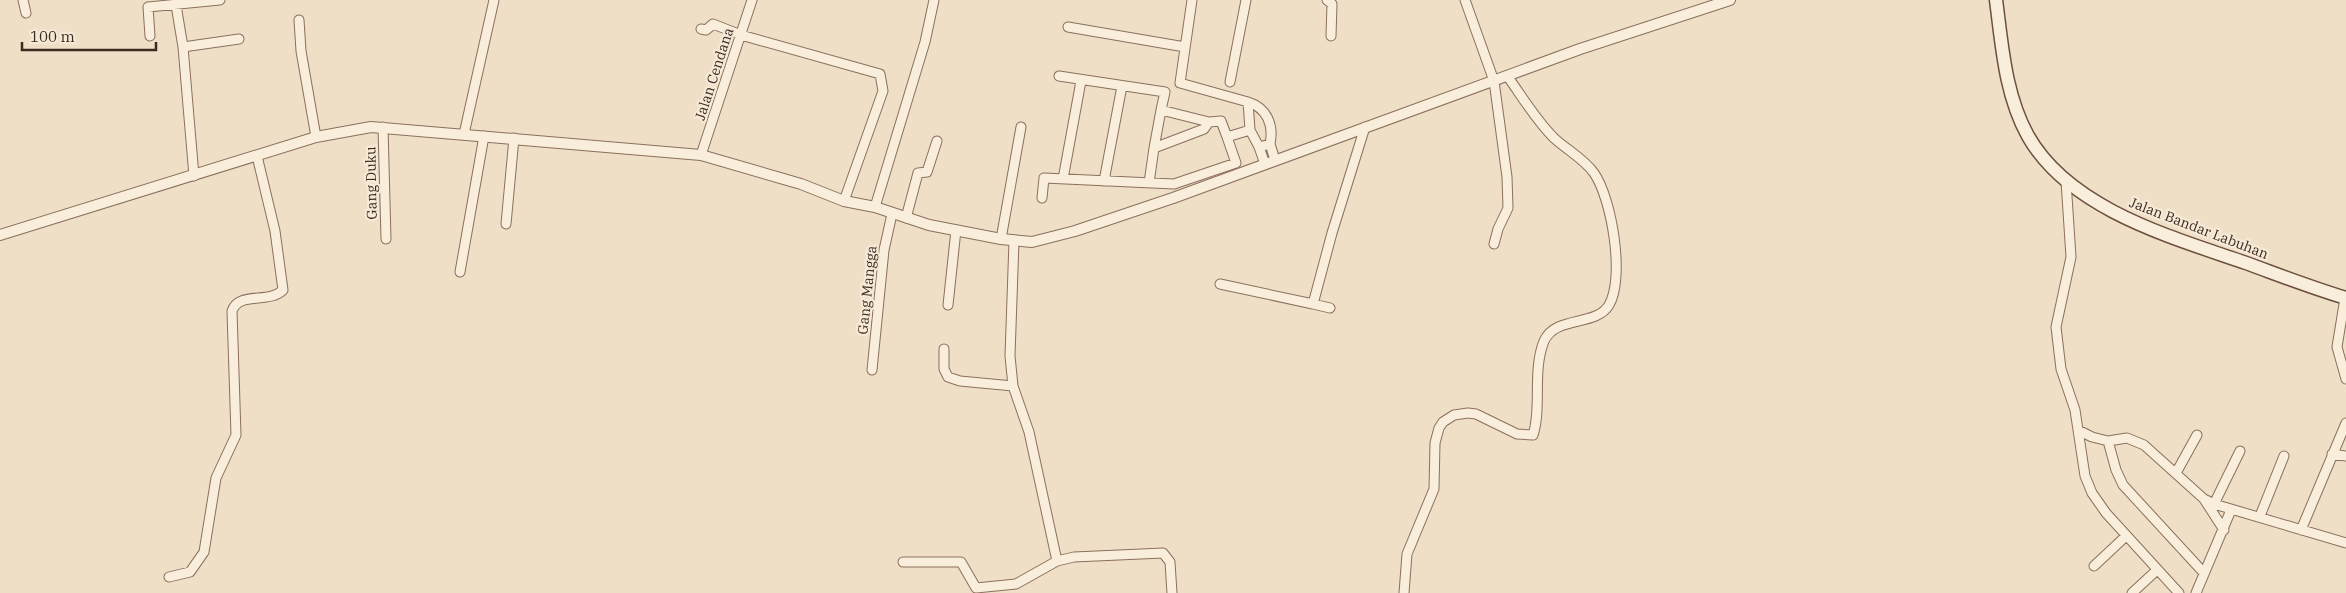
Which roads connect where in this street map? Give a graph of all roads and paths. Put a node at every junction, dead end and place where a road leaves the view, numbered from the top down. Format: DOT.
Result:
graph roads {
  1 [pos="22,0"];
  2 [pos="220,0"];
  3 [pos="494,0"];
  4 [pos="752,0"];
  5 [pos="934,0"];
  6 [pos="1192,0"];
  7 [pos="1246,0"];
  8 [pos="1465,0"];
  9 [pos="1730,0"];
  10 [pos="1996,0"];
  11 [pos="1331,1"];
  12 [pos="176,5"];
  13 [pos="26,13"];
  14 [pos="299,20"];
  15 [pos="1068,27"];
  16 [pos="701,29"];
  17 [pos="741,35"];
  18 [pos="150,36"];
  19 [pos="1330,36"];
  20 [pos="239,40"];
  21 [pos="184,47"];
  22 [pos="1185,47"];
  23 [pos="1059,76"];
  24 [pos="1508,77"];
  25 [pos="1081,80"];
  26 [pos="1494,81"];
  27 [pos="1230,82"];
  28 [pos="1122,86"];
  29 [pos="1248,102"];
  30 [pos="1161,110"];
  31 [pos="1209,122"];
  32 [pos="383,127"];
  33 [pos="1022,127"];
  34 [pos="1365,127"];
  35 [pos="1250,130"];
  36 [pos="464,134"];
  37 [pos="484,136"];
  38 [pos="1227,137"];
  39 [pos="316,138"];
  40 [pos="514,138"];
  41 [pos="937,141"];
  42 [pos="1270,144"];
  43 [pos="1259,147"];
  44 [pos="1154,148"];
  45 [pos="257,156"];
  46 [pos="701,156"];
  47 [pos="1276,160"];
  48 [pos="1265,164"];
  49 [pos="194,176"];
  50 [pos="1063,179"];
  51 [pos="1104,181"];
  52 [pos="2066,181"];
  53 [pos="1150,183"];
  54 [pos="1042,198"];
  55 [pos="844,201"];
  56 [pos="875,207"];
  57 [pos="892,214"];
  58 [pos="906,218"];
  59 [pos="506,224"];
  60 [pos="956,230"];
  61 [pos="0,235"];
  62 [pos="386,239"];
  63 [pos="1001,239"];
  64 [pos="1014,241"];
  65 [pos="1494,244"];
  66 [pos="460,272"];
  67 [pos="1220,284"];
  68 [pos="2346,298"];
  69 [pos="1313,304"];
  70 [pos="948,305"];
  71 [pos="1330,308"];
  72 [pos="944,349"];
  73 [pos="872,370"];
  74 [pos="2346,379"];
  75 [pos="1013,386"];
  76 [pos="2346,423"];
  77 [pos="2078,430"];
  78 [pos="2197,435"];
  79 [pos="2108,441"];
  80 [pos="2240,451"];
  81 [pos="2332,454"];
  82 [pos="2284,456"];
  83 [pos="2346,456"];
  84 [pos="2176,473"];
  85 [pos="2204,500"];
  86 [pos="2214,504"];
  87 [pos="2231,510"];
  88 [pos="2260,516"];
  89 [pos="2224,530"];
  90 [pos="2301,530"];
  91 [pos="2126,536"];
  92 [pos="2346,543"];
  93 [pos="1057,561"];
  94 [pos="903,562"];
  95 [pos="2094,566"];
  96 [pos="2158,570"];
  97 [pos="2204,573"];
  98 [pos="169,577"];
  99 [pos="1172,593"];
  100 [pos="1404,593"];
  101 [pos="2132,593"];
  102 [pos="2179,593"];
  103 [pos="2196,593"];
  1 -- 13 [label="street"];
  2 -- 12 [label="street"];
  3 -- 36 [label="street"];
  4 -- 17 [label="street, Jalan Cendana"];
  5 -- 56 [label="street"];
  6 -- 22 [label="street"];
  7 -- 27 [label="street"];
  8 -- 26 [label="street"];
  9 -- 24 [label="street"];
  10 -- 52 [label="main road, Jalan Bandar Labuhan"];
  11 -- 19 [label="street"];
  12 -- 18 [label="street"];
  12 -- 21 [label="street"];
  14 -- 39 [label="street"];
  15 -- 22 [label="street"];
  16 -- 17 [label="street"];
  17 -- 46 [label="street, Jalan Cendana"];
  17 -- 55 [label="street"];
  20 -- 21 [label="street"];
  21 -- 49 [label="street"];
  22 -- 29 [label="street"];
  23 -- 25 [label="street"];
  24 -- 26 [label="street"];
  24 -- 100 [label="street"];
  25 -- 28 [label="street"];
  25 -- 50 [label="street"];
  26 -- 34 [label="street"];
  26 -- 65 [label="street"];
  28 -- 30 [label="street"];
  28 -- 51 [label="street"];
  29 -- 35 [label="street"];
  29 -- 42 [label="street"];
  30 -- 31 [label="street"];
  30 -- 44 [label="street"];
  31 -- 38 [label="street"];
  31 -- 44 [label="street"];
  32 -- 36 [label="street"];
  32 -- 39 [label="street"];
  32 -- 62 [label="street, Gang Duku"];
  33 -- 63 [label="street"];
  34 -- 47 [label="street"];
  34 -- 69 [label="street"];
  35 -- 38 [label="street"];
  35 -- 43 [label="street"];
  36 -- 37 [label="street"];
  37 -- 40 [label="street"];
  37 -- 66 [label="street"];
  38 -- 53 [label="street"];
  39 -- 45 [label="street"];
  40 -- 46 [label="street"];
  40 -- 59 [label="street"];
  41 -- 58 [label="street"];
  42 -- 43 [label="street"];
  42 -- 47 [label="street"];
  43 -- 48 [label="street"];
  44 -- 53 [label="street"];
  45 -- 49 [label="street"];
  45 -- 98 [label="street"];
  46 -- 55 [label="street"];
  47 -- 48 [label="street"];
  48 -- 64 [label="street"];
  49 -- 61 [label="street"];
  50 -- 51 [label="street"];
  50 -- 54 [label="street"];
  51 -- 53 [label="street"];
  52 -- 68 [label="main road, Jalan Bandar Labuhan"];
  52 -- 77 [label="street"];
  55 -- 56 [label="street"];
  56 -- 57 [label="street"];
  57 -- 58 [label="street"];
  57 -- 73 [label="street, Gang Mangga"];
  58 -- 60 [label="street"];
  60 -- 63 [label="street"];
  60 -- 70 [label="street"];
  63 -- 64 [label="street"];
  64 -- 75 [label="street"];
  67 -- 69 [label="street"];
  68 -- 74 [label="street"];
  69 -- 71 [label="street"];
  72 -- 75 [label="street"];
  75 -- 93 [label="street"];
  76 -- 81 [label="street"];
  77 -- 79 [label="street"];
  77 -- 91 [label="street"];
  78 -- 84 [label="street"];
  79 -- 84 [label="street"];
  79 -- 97 [label="street"];
  80 -- 86 [label="street"];
  81 -- 83 [label="street"];
  81 -- 90 [label="street"];
  82 -- 88 [label="street"];
  84 -- 85 [label="street"];
  85 -- 86 [label="street"];
  85 -- 89 [label="street"];
  86 -- 87 [label="street"];
  87 -- 88 [label="street"];
  87 -- 89 [label="street"];
  88 -- 90 [label="street"];
  89 -- 97 [label="street"];
  90 -- 92 [label="street"];
  91 -- 95 [label="street"];
  91 -- 96 [label="street"];
  93 -- 94 [label="street"];
  93 -- 99 [label="street"];
  96 -- 101 [label="street"];
  96 -- 102 [label="street"];
  97 -- 103 [label="street"];
}
